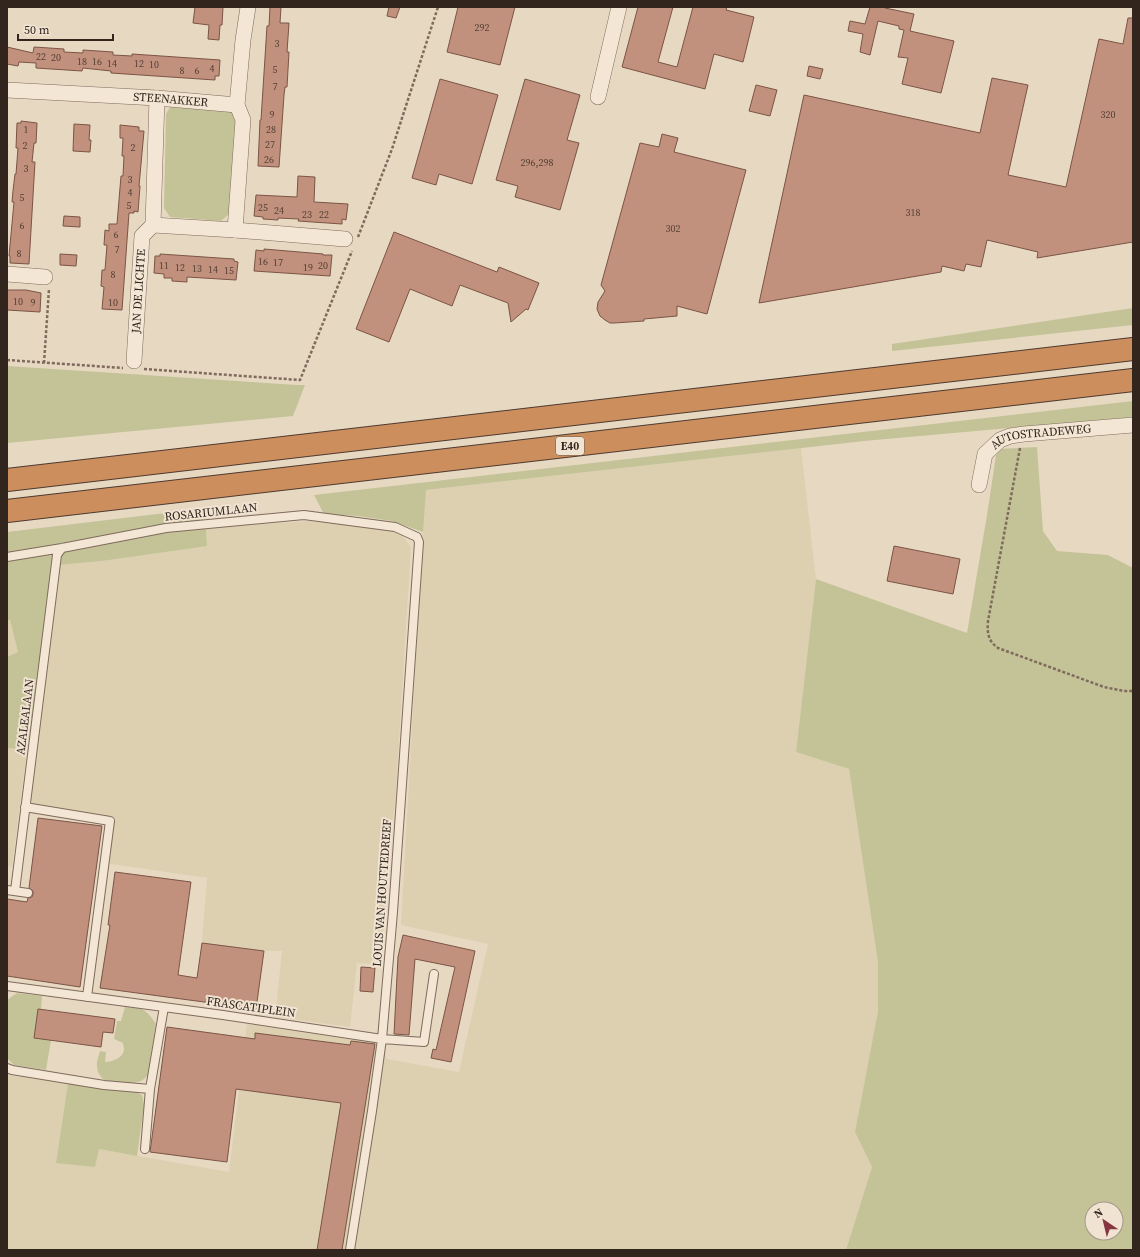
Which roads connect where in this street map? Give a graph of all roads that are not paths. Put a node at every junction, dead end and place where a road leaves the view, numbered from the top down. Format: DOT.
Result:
graph roads {
  1 [pos="248,7"];
  2 [pos="619,7"];
  3 [pos="7,90"];
  4 [pos="598,97"];
  5 [pos="157,98"];
  6 [pos="237,105"];
  7 [pos="153,225"];
  8 [pos="235,230"];
  9 [pos="352,242"];
  10 [pos="7,274"];
  11 [pos="45,277"];
  12 [pos="1133,349"];
  13 [pos="134,366"];
  14 [pos="1133,380"];
  15 [pos="1133,424"];
  16 [pos="7,480"];
  17 [pos="979,485"];
  18 [pos="7,511"];
  19 [pos="417,537"];
  20 [pos="62,548"];
  21 [pos="7,557"];
  22 [pos="25,807"];
  23 [pos="11,890"];
  24 [pos="28,893"];
  25 [pos="434,974"];
  26 [pos="7,986"];
  27 [pos="87,997"];
  28 [pos="164,1007"];
  29 [pos="382,1038"];
  30 [pos="7,1068"];
  31 [pos="150,1089"];
  32 [pos="145,1149"];
  33 [pos="350,1250"];
  1 -- 6 [label="street"];
  2 -- 4 [label="street"];
  3 -- 5 [label="street, STEENAKKER"];
  5 -- 6 [label="street, STEENAKKER"];
  5 -- 7 [label="street"];
  6 -- 8 [label="street"];
  7 -- 8 [label="street"];
  7 -- 13 [label="street, JAN DE LICHTE"];
  8 -- 9 [label="street"];
  10 -- 11 [label="street"];
  12 -- 16 [label="highway"];
  14 -- 18 [label="highway, E40"];
  15 -- 17 [label="street, AUTOSTRADEWEG"];
  19 -- 20 [label="lane, ROSARIUMLAAN"];
  19 -- 29 [label="lane, LOUIS VAN HOUTTEDREEF"];
  20 -- 21 [label="lane, ROSARIUMLAAN"];
  20 -- 22 [label="lane, AZALEALAAN"];
  22 -- 23 [label="lane, AZALEALAAN"];
  22 -- 27 [label="lane"];
  23 -- 24 [label="lane"];
  25 -- 29 [label="lane, FRASCATIPLEIN"];
  26 -- 27 [label="lane, FRASCATIPLEIN"];
  27 -- 28 [label="lane, FRASCATIPLEIN"];
  28 -- 29 [label="lane, FRASCATIPLEIN"];
  28 -- 31 [label="lane"];
  29 -- 33 [label="lane, LOUIS VAN HOUTTEDREEF"];
  30 -- 31 [label="lane"];
  31 -- 32 [label="lane"];
}
